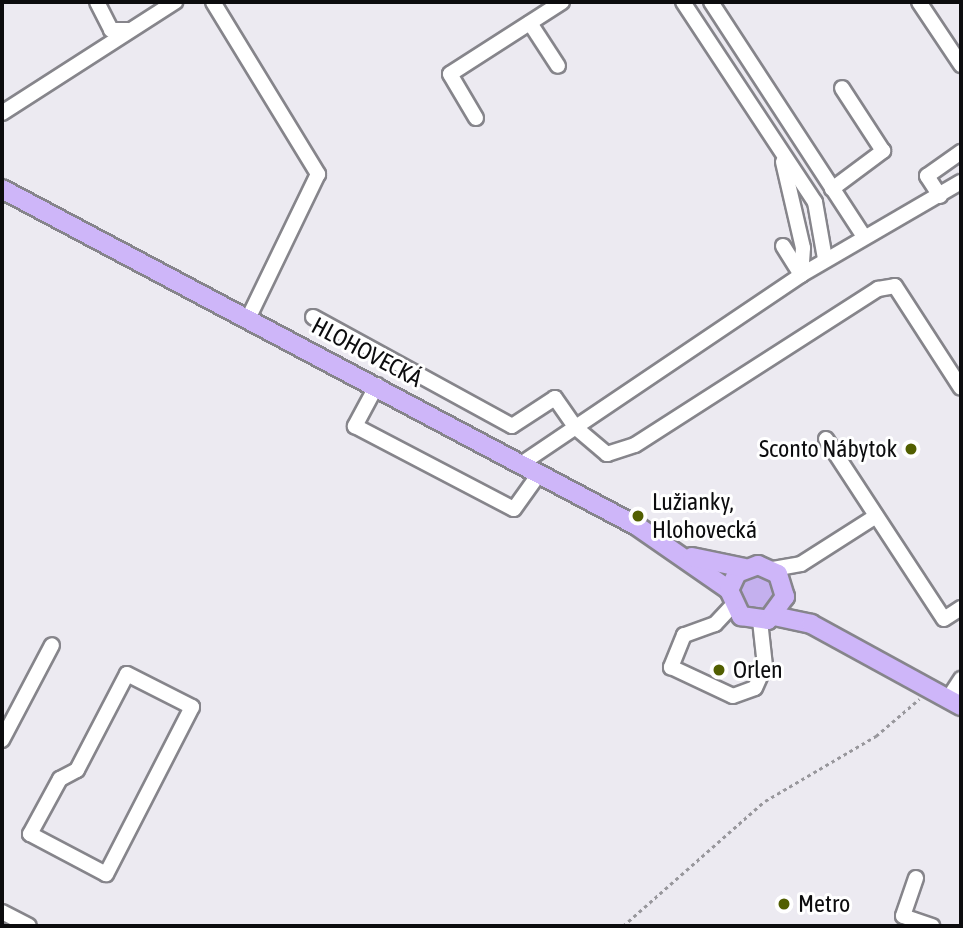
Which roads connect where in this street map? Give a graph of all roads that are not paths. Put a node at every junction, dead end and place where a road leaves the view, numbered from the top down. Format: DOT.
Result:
graph roads {
  1 [pos="97,2"];
  2 [pos="175,2"];
  3 [pos="213,2"];
  4 [pos="562,2"];
  5 [pos="682,2"];
  6 [pos="711,2"];
  7 [pos="919,2"];
  8 [pos="530,23"];
  9 [pos="130,30"];
  10 [pos="961,65"];
  11 [pos="558,66"];
  12 [pos="842,88"];
  13 [pos="2,113"];
  14 [pos="475,118"];
  15 [pos="961,152"];
  16 [pos="781,153"];
  17 [pos="2,177"];
  18 [pos="961,182"];
  19 [pos="832,189"];
  20 [pos="10,192"];
  21 [pos="940,196"];
  22 [pos="863,235"];
  23 [pos="783,246"];
  24 [pos="825,260"];
  25 [pos="801,275"];
  26 [pos="249,317"];
  27 [pos="313,317"];
  28 [pos="377,385"];
  29 [pos="961,388"];
  30 [pos="575,427"];
  31 [pos="826,439"];
  32 [pos="521,464"];
  33 [pos="539,474"];
  34 [pos="876,516"];
  35 [pos="689,557"];
  36 [pos="801,564"];
  37 [pos="744,568"];
  38 [pos="773,569"];
  39 [pos="785,592"];
  40 [pos="730,598"];
  41 [pos="961,608"];
  42 [pos="767,619"];
  43 [pos="811,624"];
  44 [pos="52,645"];
  45 [pos="961,679"];
  46 [pos="955,702"];
  47 [pos="8,713"];
  48 [pos="2,740"];
  49 [pos="77,770"];
  50 [pos="916,878"];
  51 [pos="2,912"];
  52 [pos="29,926"];
  53 [pos="932,926"];
  1 -- 9 [label="street"];
  2 -- 9 [label="street"];
  3 -- 26 [label="street"];
  4 -- 8 [label="street"];
  5 -- 16 [label="street"];
  6 -- 19 [label="street"];
  7 -- 10 [label="street"];
  8 -- 11 [label="street"];
  8 -- 14 [label="street"];
  9 -- 13 [label="street"];
  12 -- 19 [label="street"];
  15 -- 21 [label="street"];
  16 -- 24 [label="street"];
  16 -- 25 [label="street"];
  17 -- 20 [label="main road, HLOHOVECKÁ"];
  18 -- 21 [label="street"];
  19 -- 22 [label="street"];
  20 -- 26 [label="main road, HLOHOVECKÁ"];
  21 -- 22 [label="street"];
  22 -- 24 [label="street"];
  23 -- 25 [label="street"];
  24 -- 25 [label="street"];
  25 -- 30 [label="street"];
  26 -- 28 [label="main road, HLOHOVECKÁ"];
  27 -- 30 [label="street"];
  28 -- 32 [label="main road, HLOHOVECKÁ"];
  28 -- 33 [label="street"];
  29 -- 30 [label="street"];
  30 -- 32 [label="street"];
  31 -- 34 [label="street"];
  32 -- 33 [label="main road, HLOHOVECKÁ"];
  33 -- 35 [label="main road, HLOHOVECKÁ"];
  34 -- 36 [label="street"];
  34 -- 41 [label="street"];
  35 -- 37 [label="main road, HLOHOVECKÁ"];
  35 -- 40 [label="main road, HLOHOVECKÁ"];
  36 -- 38 [label="street"];
  36 -- 39 [label="street"];
  37 -- 38 [label="main road, HLOHOVECKÁ"];
  37 -- 40 [label="main road"];
  38 -- 39 [label="main road, HLOHOVECKÁ"];
  39 -- 42 [label="main road"];
  39 -- 43 [label="main road, HLOHOVECKÁ"];
  40 -- 42 [label="main road, HLOHOVECKÁ"];
  40 -- 42 [label="street"];
  42 -- 43 [label="main road, HLOHOVECKÁ"];
  43 -- 46 [label="main road, HLOHOVECKÁ"];
  44 -- 47 [label="street"];
  45 -- 46 [label="street"];
  47 -- 48 [label="street"];
  49 -- 49 [label="street"];
  50 -- 53 [label="street"];
  51 -- 52 [label="street"];
}
